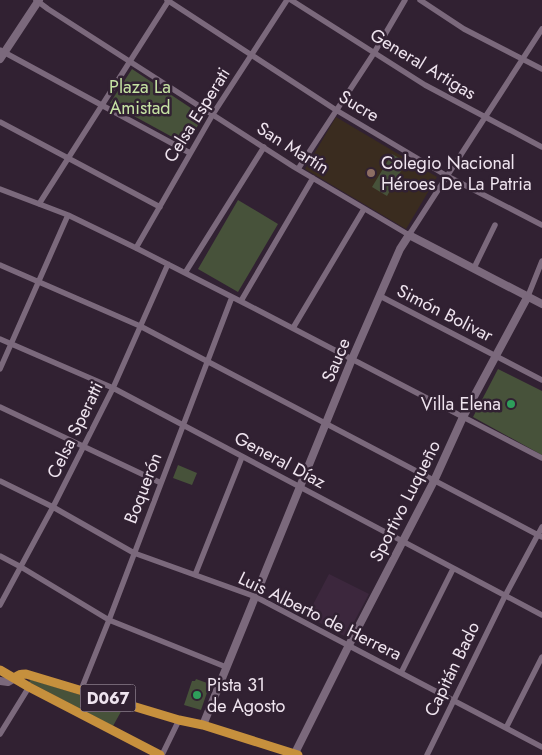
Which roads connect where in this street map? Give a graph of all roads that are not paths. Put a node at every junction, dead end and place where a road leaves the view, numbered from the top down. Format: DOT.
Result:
graph roads {
  1 [pos="38,0"];
  2 [pos="168,0"];
  3 [pos="287,0"];
  4 [pos="291,0"];
  5 [pos="405,0"];
  6 [pos="420,0"];
  7 [pos="542,29"];
  8 [pos="374,52"];
  9 [pos="1,54"];
  10 [pos="252,56"];
  11 [pos="522,59"];
  12 [pos="130,61"];
  13 [pos="542,69"];
  14 [pos="102,105"];
  15 [pos="336,110"];
  16 [pos="213,114"];
  17 [pos="485,117"];
  18 [pos="0,122"];
  19 [pos="264,147"];
  20 [pos="542,147"];
  21 [pos="190,154"];
  22 [pos="68,158"];
  23 [pos="298,169"];
  24 [pos="447,176"];
  25 [pos="313,178"];
  26 [pos="0,190"];
  27 [pos="39,204"];
  28 [pos="160,206"];
  29 [pos="364,209"];
  30 [pos="68,215"];
  31 [pos="495,225"];
  32 [pos="542,225"];
  33 [pos="409,235"];
  34 [pos="136,248"];
  35 [pos="542,261"];
  36 [pos="168,264"];
  37 [pos="0,265"];
  38 [pos="474,268"];
  39 [pos="185,273"];
  40 [pos="39,282"];
  41 [pos="380,296"];
  42 [pos="528,296"];
  43 [pos="232,297"];
  44 [pos="243,302"];
  45 [pos="542,304"];
  46 [pos="140,326"];
  47 [pos="293,328"];
  48 [pos="0,339"];
  49 [pos="11,344"];
  50 [pos="496,356"];
  51 [pos="352,359"];
  52 [pos="208,361"];
  53 [pos="0,369"];
  54 [pos="542,380"];
  55 [pos="113,388"];
  56 [pos="0,407"];
  57 [pos="463,417"];
  58 [pos="326,424"];
  59 [pos="183,426"];
  60 [pos="84,446"];
  61 [pos="242,457"];
  62 [pos="542,458"];
  63 [pos="434,481"];
  64 [pos="0,482"];
  65 [pos="161,484"];
  66 [pos="300,488"];
  67 [pos="53,507"];
  68 [pos="542,527"];
  69 [pos="540,536"];
  70 [pos="402,542"];
  71 [pos="134,553"];
  72 [pos="0,556"];
  73 [pos="21,567"];
  74 [pos="453,569"];
  75 [pos="195,576"];
  76 [pos="505,596"];
  77 [pos="256,597"];
  78 [pos="0,606"];
  79 [pos="542,616"];
  80 [pos="109,620"];
  81 [pos="349,645"];
  82 [pos="542,657"];
  83 [pos="226,667"];
  84 [pos="0,670"];
  85 [pos="401,673"];
  86 [pos="15,678"];
  87 [pos="0,681"];
  88 [pos="29,687"];
  89 [pos="80,690"];
  90 [pos="453,701"];
  91 [pos="179,720"];
  92 [pos="203,725"];
  93 [pos="506,728"];
  94 [pos="0,734"];
  95 [pos="542,748"];
  96 [pos="296,754"];
  97 [pos="161,755"];
  98 [pos="427,755"];
  1 -- 9 [label="street"];
  1 -- 12 [label="street, San Martín"];
  2 -- 10 [label="street, Sucre"];
  2 -- 12 [label="street"];
  3 -- 10 [label="street, Celsa Esperati"];
  4 -- 8 [label="street, General Artigas"];
  5 -- 8 [label="street"];
  6 -- 11 [label="street"];
  7 -- 11 [label="street, Sauce"];
  8 -- 15 [label="street"];
  8 -- 17 [label="street, General Artigas"];
  9 -- 14 [label="street"];
  10 -- 15 [label="street, Sucre"];
  10 -- 16 [label="street, Celsa Esperati"];
  11 -- 13 [label="street"];
  11 -- 17 [label="street, Sauce"];
  12 -- 14 [label="street"];
  12 -- 16 [label="street, San Martín"];
  14 -- 21 [label="street"];
  14 -- 22 [label="street"];
  15 -- 23 [label="street"];
  15 -- 24 [label="street, Sucre"];
  16 -- 19 [label="street, San Martín"];
  16 -- 21 [label="street, Celsa Esperati"];
  17 -- 20 [label="street, General Artigas"];
  17 -- 24 [label="street, Sauce"];
  18 -- 22 [label="street"];
  19 -- 23 [label="street, San Martín"];
  19 -- 39 [label="street"];
  21 -- 28 [label="street, Celsa Esperati"];
  22 -- 27 [label="street"];
  22 -- 28 [label="street"];
  23 -- 25 [label="street, San Martín"];
  24 -- 32 [label="street, Sucre"];
  24 -- 33 [label="street, Sauce"];
  25 -- 29 [label="street, San Martín"];
  25 -- 44 [label="street"];
  26 -- 27 [label="street"];
  27 -- 30 [label="street"];
  28 -- 34 [label="street, Celsa Esperati"];
  29 -- 33 [label="street, San Martín"];
  29 -- 47 [label="street"];
  30 -- 34 [label="street"];
  30 -- 40 [label="street"];
  31 -- 38 [label="street"];
  33 -- 38 [label="street, San Martín"];
  33 -- 41 [label="street, Sauce"];
  34 -- 36 [label="street"];
  35 -- 42 [label="street, Sportivo Luqueño"];
  36 -- 39 [label="street"];
  36 -- 46 [label="street, Celsa Speratti"];
  37 -- 40 [label="street"];
  38 -- 42 [label="street, San Martín"];
  39 -- 43 [label="street"];
  40 -- 46 [label="street"];
  40 -- 49 [label="street"];
  41 -- 50 [label="street, Simón Bolivar"];
  41 -- 51 [label="street, Sauce"];
  42 -- 45 [label="street, San Martín"];
  42 -- 50 [label="street, Sportivo Luqueño"];
  43 -- 44 [label="street"];
  43 -- 52 [label="street, Boquerón"];
  44 -- 47 [label="street"];
  46 -- 52 [label="street"];
  46 -- 55 [label="street, Celsa Speratti"];
  47 -- 51 [label="street"];
  48 -- 49 [label="street, General Díaz"];
  49 -- 53 [label="street"];
  49 -- 55 [label="street, General Díaz"];
  50 -- 54 [label="street, Simón Bolivar"];
  50 -- 57 [label="street, Sportivo Luqueño"];
  51 -- 57 [label="street"];
  51 -- 58 [label="street, Sauce"];
  52 -- 58 [label="street"];
  52 -- 59 [label="street, Boquerón"];
  55 -- 59 [label="street, General Díaz"];
  55 -- 60 [label="street, Celsa Speratti"];
  56 -- 60 [label="street"];
  57 -- 62 [label="street"];
  57 -- 63 [label="street, Sportivo Luqueño"];
  58 -- 63 [label="street"];
  58 -- 66 [label="street, Sauce"];
  59 -- 61 [label="street, General Díaz"];
  59 -- 65 [label="street, Boquerón"];
  60 -- 65 [label="street"];
  60 -- 67 [label="street, Celsa Speratti"];
  61 -- 66 [label="street, General Díaz"];
  61 -- 75 [label="street"];
  63 -- 69 [label="street"];
  63 -- 70 [label="street, Sportivo Luqueño"];
  64 -- 67 [label="street, Luis Alberto de Herrera"];
  65 -- 71 [label="street, Boquerón"];
  66 -- 70 [label="street, General Díaz"];
  66 -- 77 [label="street, Sauce"];
  67 -- 71 [label="street, Luis Alberto de Herrera"];
  67 -- 73 [label="street, Celsa Speratti"];
  68 -- 69 [label="street, Capitán Bado"];
  69 -- 76 [label="street, Capitán Bado"];
  70 -- 74 [label="street, General Díaz"];
  70 -- 81 [label="street, Sportivo Luqueño"];
  71 -- 75 [label="street, Luis Alberto de Herrera"];
  71 -- 80 [label="street, Boquerón"];
  72 -- 73 [label="street"];
  73 -- 78 [label="street, Celsa Speratti"];
  73 -- 80 [label="street"];
  74 -- 76 [label="street, General Díaz"];
  74 -- 85 [label="street"];
  75 -- 77 [label="street, Luis Alberto de Herrera"];
  76 -- 79 [label="street, General Díaz"];
  76 -- 90 [label="street, Capitán Bado"];
  77 -- 81 [label="street, Luis Alberto de Herrera"];
  77 -- 83 [label="street, Sauce"];
  80 -- 83 [label="street"];
  80 -- 89 [label="street, Boquerón"];
  81 -- 85 [label="street, Luis Alberto de Herrera"];
  81 -- 96 [label="street, Sportivo Luqueño"];
  82 -- 93 [label="street"];
  83 -- 92 [label="street, Sauce"];
  84 -- 86 [label="main road, D067"];
  85 -- 90 [label="street, Luis Alberto de Herrera"];
  86 -- 87 [label="street"];
  86 -- 88 [label="main road, D067"];
  86 -- 89 [label="main road, D067"];
  88 -- 94 [label="street"];
  88 -- 97 [label="main road, D067"];
  89 -- 91 [label="main road, D067"];
  90 -- 93 [label="street, Luis Alberto de Herrera"];
  90 -- 98 [label="street, Capitán Bado"];
  91 -- 92 [label="main road, D067"];
  91 -- 97 [label="street"];
  92 -- 96 [label="main road, D067"];
  93 -- 95 [label="street, Luis Alberto de Herrera"];
}
